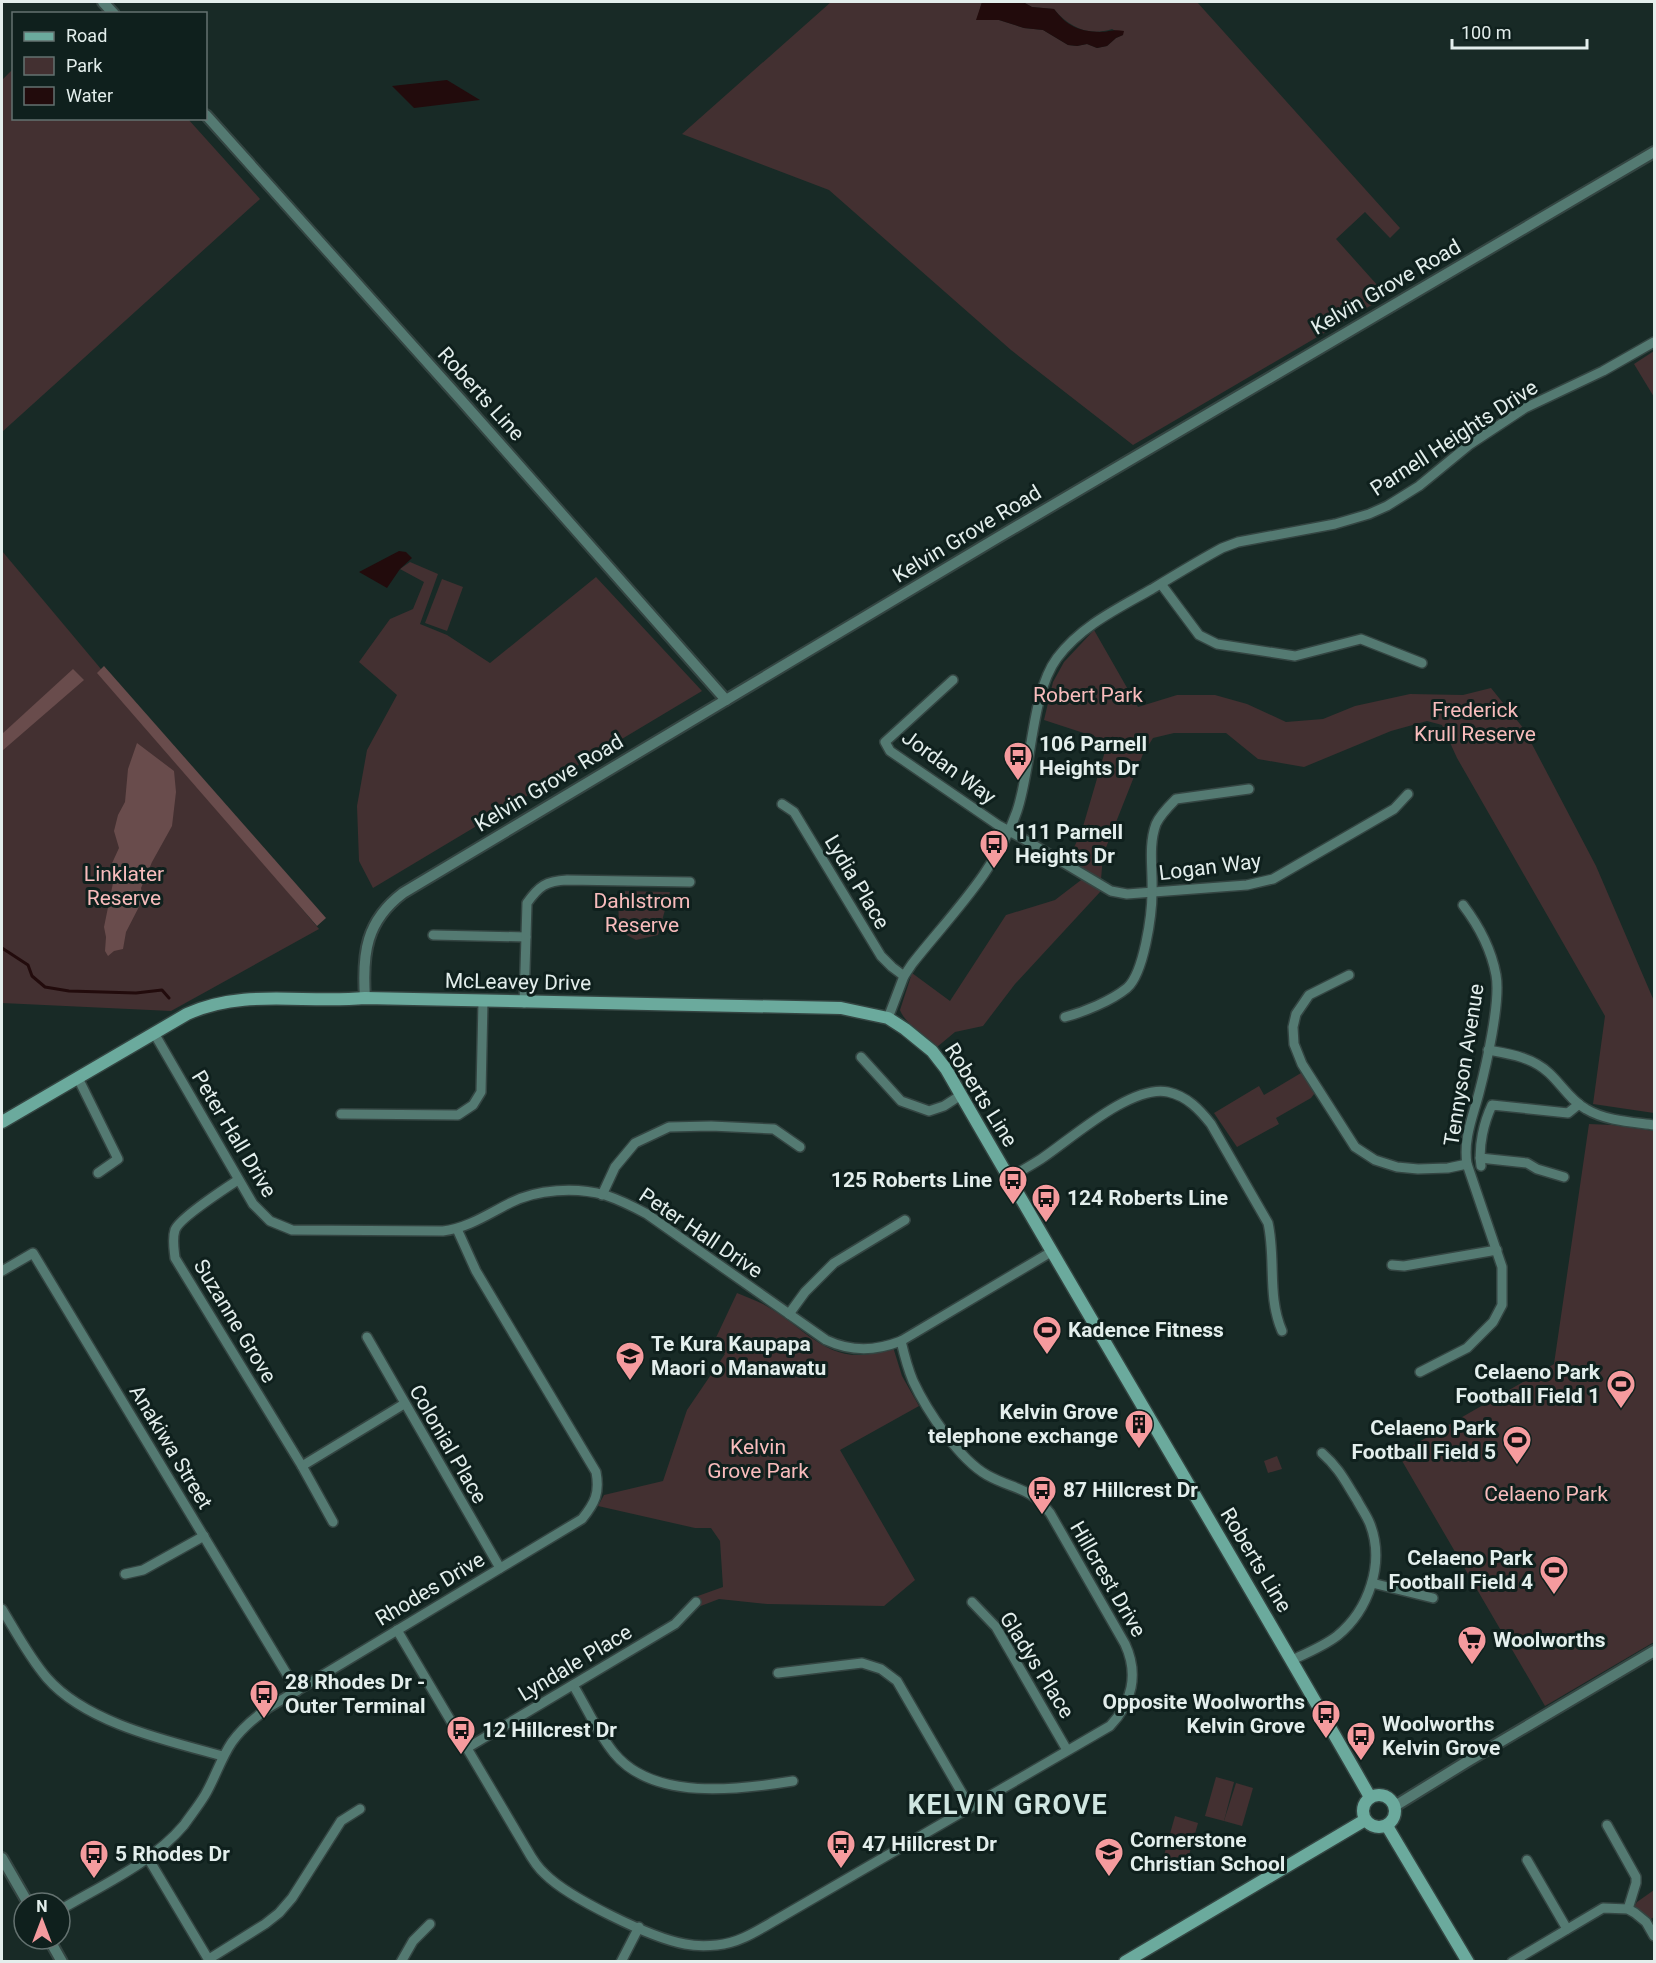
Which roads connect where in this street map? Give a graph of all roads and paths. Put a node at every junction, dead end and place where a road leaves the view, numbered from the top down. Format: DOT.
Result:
graph roads {
  1 [pos="207,117"];
  2 [pos="1654,152"];
  3 [pos="1654,342"];
  4 [pos="1161,584"];
  5 [pos="1422,663"];
  6 [pos="953,680"];
  7 [pos="726,700"];
  8 [pos="1249,789"];
  9 [pos="1408,794"];
  10 [pos="782,804"];
  11 [pos="1009,831"];
  12 [pos="690,882"];
  13 [pos="1152,892"];
  14 [pos="1463,905"];
  15 [pos="434,935"];
  16 [pos="526,937"];
  17 [pos="1349,975"];
  18 [pos="904,976"];
  19 [pos="364,998"];
  20 [pos="483,1001"];
  21 [pos="524,1003"];
  22 [pos="1065,1017"];
  23 [pos="888,1018"];
  24 [pos="154,1033"];
  25 [pos="1488,1050"];
  26 [pos="861,1057"];
  27 [pos="78,1078"];
  28 [pos="961,1095"];
  29 [pos="1579,1104"];
  30 [pos="341,1114"];
  31 [pos="2,1122"];
  32 [pos="1654,1125"];
  33 [pos="800,1147"];
  34 [pos="1467,1164"];
  35 [pos="98,1173"];
  36 [pos="1564,1177"];
  37 [pos="1009,1178"];
  38 [pos="238,1180"];
  39 [pos="602,1195"];
  40 [pos="905,1220"];
  41 [pos="457,1229"];
  42 [pos="1497,1250"];
  43 [pos="1051,1252"];
  44 [pos="1392,1265"];
  45 [pos="2,1271"];
  46 [pos="789,1314"];
  47 [pos="1282,1331"];
  48 [pos="367,1337"];
  49 [pos="901,1341"];
  50 [pos="1420,1372"];
  51 [pos="404,1404"];
  52 [pos="1322,1453"];
  53 [pos="302,1466"];
  54 [pos="333,1522"];
  55 [pos="204,1536"];
  56 [pos="500,1568"];
  57 [pos="125,1574"];
  58 [pos="1372,1583"];
  59 [pos="1433,1598"];
  60 [pos="696,1602"];
  61 [pos="972,1602"];
  62 [pos="2,1608"];
  63 [pos="397,1630"];
  64 [pos="1654,1651"];
  65 [pos="1292,1660"];
  66 [pos="778,1673"];
  67 [pos="573,1685"];
  68 [pos="297,1691"];
  69 [pos="467,1748"];
  70 [pos="1067,1750"];
  71 [pos="223,1756"];
  72 [pos="793,1780"];
  73 [pos="1370,1797"];
  74 [pos="1395,1806"];
  75 [pos="969,1808"];
  76 [pos="360,1809"];
  77 [pos="1365,1820"];
  78 [pos="1606,1825"];
  79 [pos="1387,1826"];
  80 [pos="2,1858"];
  81 [pos="148,1858"];
  82 [pos="1527,1860"];
  83 [pos="21,1891"];
  84 [pos="72,1903"];
  85 [pos="1628,1909"];
  86 [pos="430,1924"];
  87 [pos="639,1927"];
  88 [pos="1567,1929"];
  89 [pos="1654,1936"];
  90 [pos="210,1960"];
  91 [pos="401,1962"];
  92 [pos="621,1962"];
  93 [pos="1125,1962"];
  94 [pos="1468,1962"];
  95 [pos="1512,1962"];
  1 -- 7 [label="street, Roberts Line"];
  2 -- 7 [label="street, Kelvin Grove Road"];
  3 -- 4 [label="street, Parnell Heights Drive"];
  4 -- 5 [label="street"];
  4 -- 11 [label="street, Parnell Heights Drive"];
  6 -- 11 [label="street, Jordan Way"];
  7 -- 19 [label="street, Kelvin Grove Road"];
  8 -- 13 [label="street"];
  9 -- 13 [label="street, Logan Way"];
  10 -- 18 [label="street, Lydia Place"];
  11 -- 13 [label="street, Logan Way"];
  11 -- 18 [label="street, Parnell Heights Drive"];
  12 -- 16 [label="street"];
  13 -- 22 [label="street"];
  14 -- 25 [label="street, Tennyson Avenue"];
  15 -- 16 [label="street"];
  16 -- 21 [label="street"];
  17 -- 34 [label="street"];
  18 -- 23 [label="street, Parnell Heights Drive"];
  19 -- 20 [label="main road, McLeavey Drive"];
  19 -- 24 [label="main road, McLeavey Drive"];
  20 -- 21 [label="main road, McLeavey Drive"];
  20 -- 30 [label="street"];
  21 -- 23 [label="main road, McLeavey Drive"];
  23 -- 28 [label="main road, Roberts Line"];
  24 -- 27 [label="main road"];
  24 -- 38 [label="street, Peter Hall Drive"];
  25 -- 29 [label="street"];
  25 -- 34 [label="street, Tennyson Avenue"];
  26 -- 28 [label="street"];
  27 -- 31 [label="main road"];
  27 -- 35 [label="street"];
  28 -- 37 [label="main road, Roberts Line"];
  29 -- 32 [label="street"];
  29 -- 36 [label="street"];
  33 -- 39 [label="street"];
  34 -- 42 [label="street, Tennyson Avenue"];
  37 -- 43 [label="main road, Roberts Line"];
  37 -- 47 [label="street"];
  38 -- 41 [label="street, Peter Hall Drive"];
  38 -- 53 [label="street, Suzanne Grove"];
  39 -- 41 [label="street, Peter Hall Drive"];
  39 -- 46 [label="street, Peter Hall Drive"];
  40 -- 46 [label="street"];
  41 -- 56 [label="street, Rhodes Drive"];
  42 -- 44 [label="street"];
  42 -- 50 [label="street, Tennyson Avenue"];
  43 -- 49 [label="street, Peter Hall Drive"];
  43 -- 65 [label="main road, Roberts Line"];
  45 -- 55 [label="street, Anakiwa Street"];
  46 -- 49 [label="street, Peter Hall Drive"];
  48 -- 51 [label="street, Colonial Place"];
  49 -- 70 [label="street, Hillcrest Drive"];
  51 -- 53 [label="street"];
  51 -- 56 [label="street, Colonial Place"];
  52 -- 58 [label="street"];
  53 -- 54 [label="street, Suzanne Grove"];
  55 -- 57 [label="street"];
  55 -- 68 [label="street, Anakiwa Street"];
  56 -- 63 [label="street, Rhodes Drive"];
  58 -- 59 [label="street"];
  58 -- 65 [label="street"];
  60 -- 67 [label="street, Lyndale Place"];
  61 -- 70 [label="street, Gladys Place"];
  62 -- 71 [label="street"];
  63 -- 68 [label="street, Rhodes Drive"];
  63 -- 69 [label="street, Hillcrest Drive"];
  64 -- 74 [label="street"];
  65 -- 73 [label="main road, Roberts Line"];
  66 -- 75 [label="street"];
  67 -- 69 [label="street, Lyndale Place"];
  67 -- 72 [label="street"];
  68 -- 71 [label="street, Rhodes Drive"];
  69 -- 87 [label="street, Hillcrest Drive"];
  70 -- 75 [label="street, Hillcrest Drive"];
  71 -- 81 [label="street, Rhodes Drive"];
  73 -- 74 [label="main road"];
  73 -- 77 [label="main road"];
  74 -- 79 [label="main road"];
  75 -- 87 [label="street, Hillcrest Drive"];
  76 -- 90 [label="street"];
  77 -- 79 [label="main road"];
  77 -- 93 [label="main road"];
  78 -- 85 [label="street"];
  79 -- 94 [label="main road"];
  80 -- 83 [label="street"];
  81 -- 84 [label="street, Rhodes Drive"];
  81 -- 90 [label="street"];
  82 -- 88 [label="street"];
  85 -- 88 [label="street"];
  85 -- 89 [label="street"];
  86 -- 91 [label="street"];
  87 -- 92 [label="street"];
  88 -- 95 [label="street"];
}
